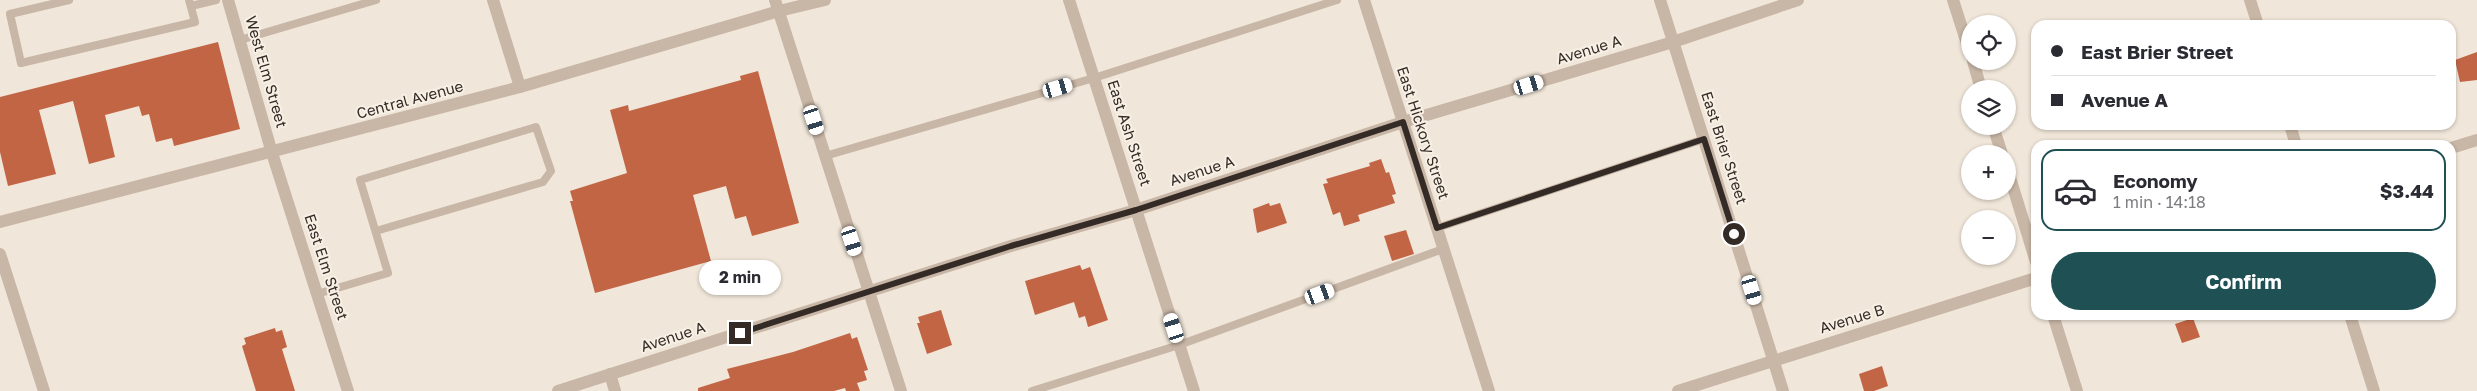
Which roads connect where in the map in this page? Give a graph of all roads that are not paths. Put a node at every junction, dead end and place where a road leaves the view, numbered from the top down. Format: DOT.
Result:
graph roads {
  1 [pos="70,0"];
  2 [pos="216,0"];
  3 [pos="228,0"];
  4 [pos="376,0"];
  5 [pos="493,0"];
  6 [pos="826,0"];
  7 [pos="1069,0"];
  8 [pos="1337,0"];
  9 [pos="1364,0"];
  10 [pos="1660,0"];
  11 [pos="1798,0"];
  12 [pos="1953,0"];
  13 [pos="2250,0"];
  14 [pos="190,3"];
  15 [pos="777,6"];
  16 [pos="2256,20"];
  17 [pos="1961,25"];
  18 [pos="240,40"];
  19 [pos="1673,42"];
  20 [pos="1094,78"];
  21 [pos="520,87"];
  22 [pos="1403,122"];
  23 [pos="1704,139"];
  24 [pos="2477,140"];
  25 [pos="2456,146"];
  26 [pos="272,153"];
  27 [pos="825,156"];
  28 [pos="2016,197"];
  29 [pos="1136,210"];
  30 [pos="0,222"];
  31 [pos="1437,228"];
  32 [pos="376,231"];
  33 [pos="2031,246"];
  34 [pos="1443,249"];
  35 [pos="0,254"];
  36 [pos="2031,280"];
  37 [pos="869,292"];
  38 [pos="317,294"];
  39 [pos="2055,320"];
  40 [pos="2352,320"];
  41 [pos="1179,345"];
  42 [pos="1774,361"];
  43 [pos="610,374"];
  44 [pos="44,391"];
  45 [pos="348,391"];
  46 [pos="558,391"];
  47 [pos="616,391"];
  48 [pos="901,391"];
  49 [pos="1032,391"];
  50 [pos="1194,391"];
  51 [pos="1489,391"];
  52 [pos="1678,391"];
  53 [pos="1783,391"];
  54 [pos="2077,391"];
  55 [pos="2374,391"];
  1 -- 14 [label="lane"];
  2 -- 14 [label="lane"];
  3 -- 18 [label="street, West Elm Street"];
  4 -- 18 [label="lane"];
  5 -- 21 [label="street"];
  6 -- 15 [label="street, Central Avenue"];
  7 -- 20 [label="street, East Ash Street"];
  8 -- 20 [label="lane"];
  9 -- 22 [label="street, East Hickory Street"];
  10 -- 19 [label="street, East Brier Street"];
  11 -- 19 [label="street, Avenue A"];
  12 -- 17 [label="street"];
  13 -- 16 [label="street"];
  15 -- 21 [label="street, Central Avenue"];
  15 -- 27 [label="street"];
  18 -- 26 [label="street, West Elm Street"];
  19 -- 22 [label="street, Avenue A"];
  19 -- 23 [label="street, East Brier Street"];
  20 -- 27 [label="lane"];
  20 -- 29 [label="street, East Ash Street"];
  21 -- 26 [label="street, Central Avenue"];
  22 -- 29 [label="street, Avenue A"];
  22 -- 31 [label="street, East Hickory Street"];
  23 -- 31 [label="lane"];
  23 -- 42 [label="street, East Brier Street"];
  24 -- 25 [label="street"];
  26 -- 30 [label="street, Central Avenue"];
  26 -- 38 [label="street, East Elm Street"];
  27 -- 37 [label="street"];
  28 -- 33 [label="street"];
  29 -- 37 [label="street, Avenue A"];
  29 -- 41 [label="street, East Ash Street"];
  31 -- 34 [label="street, East Hickory Street"];
  32 -- 32 [label="lane"];
  32 -- 38 [label="lane"];
  34 -- 41 [label="lane"];
  34 -- 51 [label="street, East Hickory Street"];
  35 -- 44 [label="street"];
  36 -- 42 [label="street, Avenue B"];
  37 -- 43 [label="street, Avenue A"];
  37 -- 48 [label="street"];
  38 -- 45 [label="street, East Elm Street"];
  39 -- 54 [label="street"];
  40 -- 55 [label="street"];
  41 -- 49 [label="lane"];
  41 -- 50 [label="street, East Ash Street"];
  42 -- 52 [label="street, Avenue B"];
  42 -- 53 [label="street, East Brier Street"];
  43 -- 46 [label="street, Avenue A"];
  43 -- 47 [label="street"];
}
